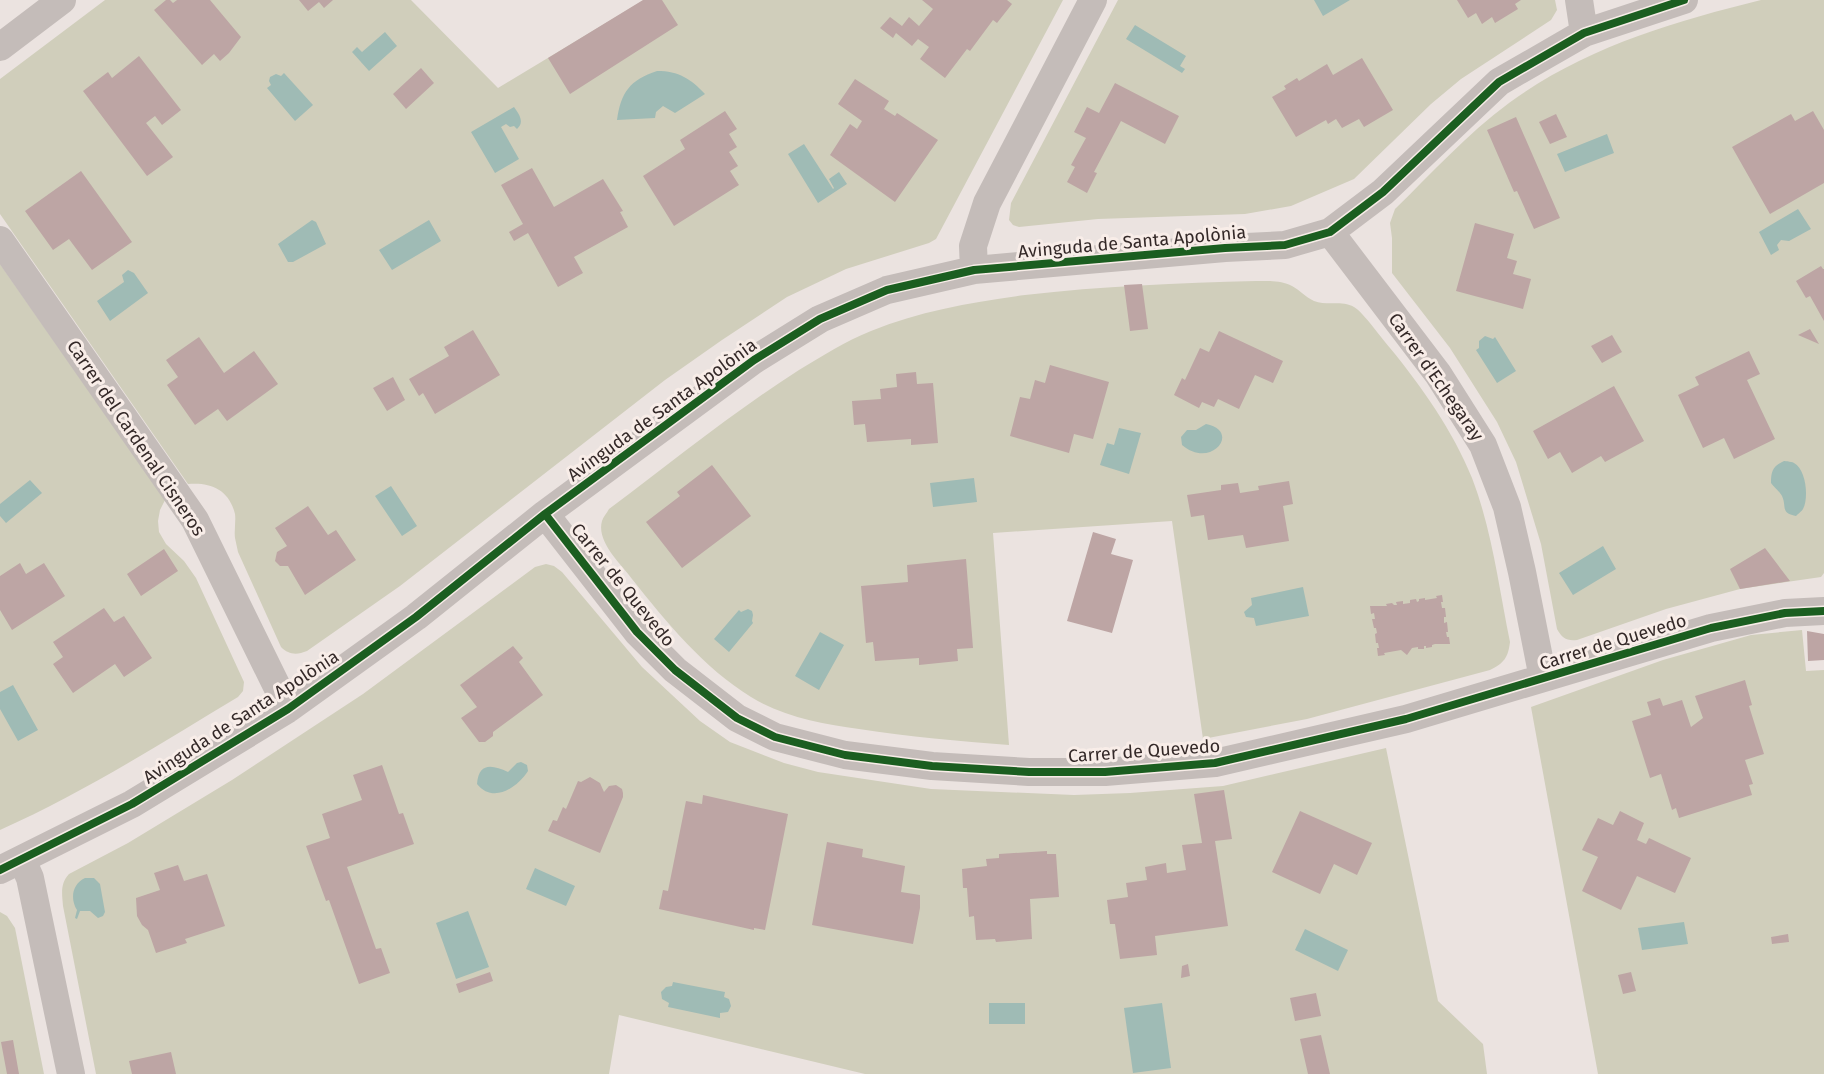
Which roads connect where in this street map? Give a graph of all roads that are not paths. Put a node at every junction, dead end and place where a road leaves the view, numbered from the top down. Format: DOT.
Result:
graph roads {
  1 [pos="62,0"];
  2 [pos="1093,0"];
  3 [pos="1579,0"];
  4 [pos="1684,0"];
  5 [pos="1584,33"];
  6 [pos="0,47"];
  7 [pos="1330,232"];
  8 [pos="0,240"];
  9 [pos="974,270"];
  10 [pos="545,514"];
  11 [pos="1824,611"];
  12 [pos="1543,678"];
  13 [pos="288,709"];
  14 [pos="11,865"];
  15 [pos="71,1074"];
  1 -- 6 [label="street"];
  2 -- 9 [label="street"];
  3 -- 5 [label="street"];
  4 -- 5 [label="street, Avinguda de Santa Apolònia"];
  5 -- 7 [label="street, Avinguda de Santa Apolònia"];
  7 -- 9 [label="street, Avinguda de Santa Apolònia"];
  7 -- 12 [label="street, Carrer d'Echegaray"];
  8 -- 13 [label="street, Carrer del Cardenal Cisneros"];
  9 -- 10 [label="street, Avinguda de Santa Apolònia"];
  10 -- 12 [label="street, Carrer de Quevedo"];
  10 -- 13 [label="street, Avinguda de Santa Apolònia"];
  11 -- 12 [label="street, Carrer de Quevedo"];
  13 -- 14 [label="street, Avinguda de Santa Apolònia"];
  14 -- 15 [label="street"];
}
